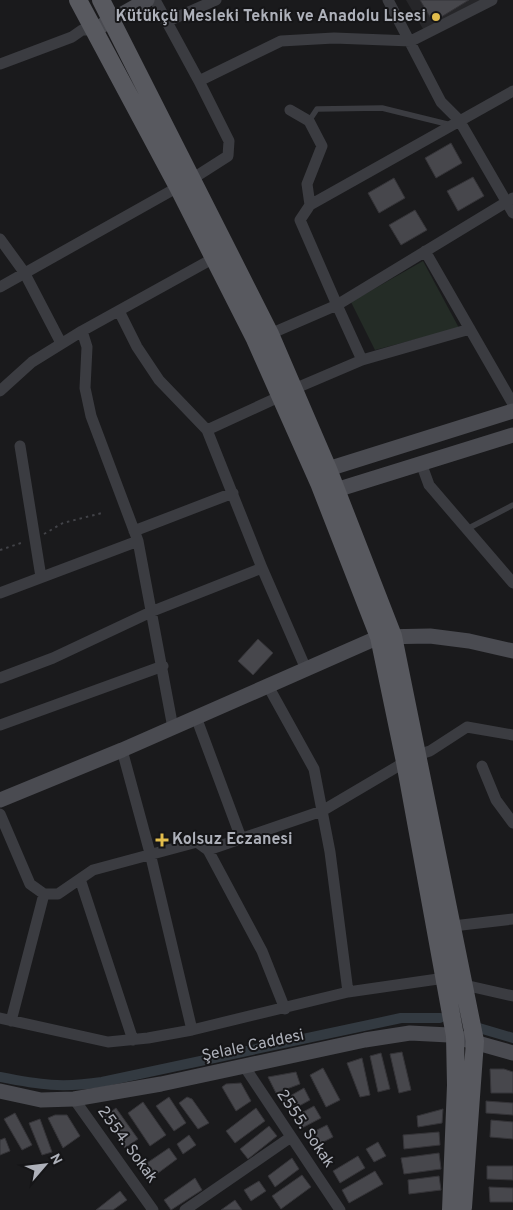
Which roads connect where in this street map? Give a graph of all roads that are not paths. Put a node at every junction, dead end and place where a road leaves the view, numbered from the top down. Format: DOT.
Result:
graph roads {
  1 [pos="147,0"];
  2 [pos="155,0"];
  3 [pos="216,0"];
  4 [pos="388,0"];
  5 [pos="492,0"];
  6 [pos="107,6"];
  7 [pos="85,19"];
  8 [pos="166,22"];
  9 [pos="411,41"];
  10 [pos="0,64"];
  11 [pos="199,81"];
  12 [pos="513,91"];
  13 [pos="290,110"];
  14 [pos="309,121"];
  15 [pos="455,123"];
  16 [pos="185,183"];
  17 [pos="510,200"];
  18 [pos="310,205"];
  19 [pos="513,213"];
  20 [pos="0,238"];
  21 [pos="425,251"];
  22 [pos="214,258"];
  23 [pos="24,272"];
  24 [pos="0,286"];
  25 [pos="336,305"];
  26 [pos="120,311"];
  27 [pos="470,329"];
  28 [pos="82,331"];
  29 [pos="270,334"];
  30 [pos="61,343"];
  31 [pos="362,360"];
  32 [pos="0,391"];
  33 [pos="287,393"];
  34 [pos="513,404"];
  35 [pos="513,411"];
  36 [pos="207,430"];
  37 [pos="513,435"];
  38 [pos="20,446"];
  39 [pos="421,463"];
  40 [pos="328,469"];
  41 [pos="336,490"];
  42 [pos="233,493"];
  43 [pos="513,505"];
  44 [pos="467,529"];
  45 [pos="136,536"];
  46 [pos="262,568"];
  47 [pos="41,577"];
  48 [pos="513,584"];
  49 [pos="0,593"];
  50 [pos="153,611"];
  51 [pos="386,637"];
  52 [pos="513,651"];
  53 [pos="162,666"];
  54 [pos="306,669"];
  55 [pos="0,678"];
  56 [pos="268,686"];
  57 [pos="196,718"];
  58 [pos="0,726"];
  59 [pos="174,728"];
  60 [pos="513,735"];
  61 [pos="122,750"];
  62 [pos="411,758"];
  63 [pos="482,766"];
  64 [pos="0,800"];
  65 [pos="322,811"];
  66 [pos="0,814"];
  67 [pos="513,823"];
  68 [pos="241,838"];
  69 [pos="208,850"];
  70 [pos="150,853"];
  71 [pos="80,879"];
  72 [pos="44,894"];
  73 [pos="513,919"];
  74 [pos="453,926"];
  75 [pos="455,983"];
  76 [pos="348,992"];
  77 [pos="513,996"];
  78 [pos="284,1009"];
  79 [pos="6,1019"];
  80 [pos="192,1030"];
  81 [pos="456,1036"];
  82 [pos="133,1040"];
  83 [pos="475,1041"];
  84 [pos="513,1053"];
  85 [pos="244,1066"];
  86 [pos="0,1091"];
  87 [pos="74,1099"];
  88 [pos="291,1137"];
  89 [pos="153,1210"];
  90 [pos="185,1210"];
  91 [pos="340,1210"];
  92 [pos="451,1210"];
  93 [pos="462,1210"];
  1 -- 6 [label="street"];
  2 -- 8 [label="street"];
  3 -- 8 [label="street"];
  4 -- 9 [label="street"];
  5 -- 9 [label="street"];
  6 -- 7 [label="street"];
  6 -- 16 [label="main road"];
  7 -- 10 [label="street"];
  7 -- 16 [label="main road"];
  8 -- 11 [label="street"];
  9 -- 11 [label="street"];
  9 -- 15 [label="street"];
  11 -- 16 [label="street"];
  12 -- 15 [label="street"];
  13 -- 14 [label="street"];
  14 -- 15 [label="lane"];
  14 -- 18 [label="street"];
  15 -- 17 [label="street"];
  15 -- 18 [label="street"];
  16 -- 22 [label="main road"];
  16 -- 23 [label="street"];
  16 -- 29 [label="main road"];
  17 -- 19 [label="street"];
  17 -- 21 [label="street"];
  18 -- 25 [label="street"];
  20 -- 23 [label="street"];
  21 -- 25 [label="street"];
  21 -- 27 [label="street"];
  22 -- 26 [label="street"];
  22 -- 33 [label="main road"];
  23 -- 24 [label="street"];
  23 -- 30 [label="street"];
  25 -- 29 [label="street"];
  25 -- 31 [label="street"];
  26 -- 28 [label="street"];
  26 -- 36 [label="street"];
  27 -- 31 [label="street"];
  27 -- 34 [label="street"];
  28 -- 30 [label="street"];
  28 -- 45 [label="street"];
  29 -- 33 [label="main road"];
  30 -- 32 [label="street"];
  31 -- 33 [label="street"];
  33 -- 36 [label="street"];
  33 -- 40 [label="main road"];
  33 -- 51 [label="main road"];
  35 -- 40 [label="street"];
  36 -- 42 [label="street"];
  37 -- 39 [label="street"];
  38 -- 47 [label="street"];
  39 -- 41 [label="street"];
  39 -- 44 [label="street"];
  40 -- 41 [label="main road"];
  41 -- 51 [label="main road"];
  42 -- 45 [label="street"];
  42 -- 46 [label="street"];
  43 -- 44 [label="lane"];
  44 -- 48 [label="street"];
  45 -- 47 [label="street"];
  45 -- 50 [label="street"];
  46 -- 50 [label="street"];
  46 -- 54 [label="street"];
  47 -- 49 [label="street"];
  50 -- 53 [label="street"];
  50 -- 55 [label="street"];
  51 -- 52 [label="street"];
  51 -- 54 [label="street"];
  51 -- 62 [label="main road"];
  53 -- 58 [label="street"];
  53 -- 59 [label="street"];
  54 -- 56 [label="street"];
  56 -- 57 [label="street"];
  56 -- 65 [label="street"];
  57 -- 59 [label="street"];
  57 -- 68 [label="street"];
  59 -- 61 [label="street"];
  60 -- 62 [label="street"];
  61 -- 64 [label="street"];
  61 -- 70 [label="street"];
  62 -- 65 [label="street"];
  62 -- 74 [label="main road"];
  62 -- 75 [label="main road"];
  63 -- 67 [label="street"];
  65 -- 68 [label="street"];
  65 -- 76 [label="street"];
  66 -- 72 [label="street"];
  68 -- 69 [label="street"];
  69 -- 70 [label="street"];
  69 -- 78 [label="street"];
  70 -- 71 [label="street"];
  70 -- 80 [label="street"];
  71 -- 72 [label="street"];
  71 -- 82 [label="street"];
  72 -- 79 [label="street"];
  73 -- 74 [label="street"];
  74 -- 75 [label="main road"];
  75 -- 76 [label="street"];
  75 -- 77 [label="street"];
  75 -- 81 [label="main road"];
  75 -- 83 [label="main road"];
  76 -- 78 [label="street"];
  78 -- 80 [label="street"];
  79 -- 82 [label="street"];
  80 -- 82 [label="street"];
  81 -- 83 [label="street, Şelale Caddesi"];
  81 -- 85 [label="street, Şelale Caddesi"];
  81 -- 92 [label="main road"];
  83 -- 84 [label="street, Şelale Caddesi"];
  83 -- 93 [label="main road"];
  85 -- 87 [label="street, Şelale Caddesi"];
  85 -- 88 [label="street, 2555. Sokak"];
  86 -- 87 [label="street, Şelale Caddesi"];
  87 -- 89 [label="street, 2554. Sokak"];
  88 -- 90 [label="street"];
  88 -- 91 [label="street, 2555. Sokak"];
}
